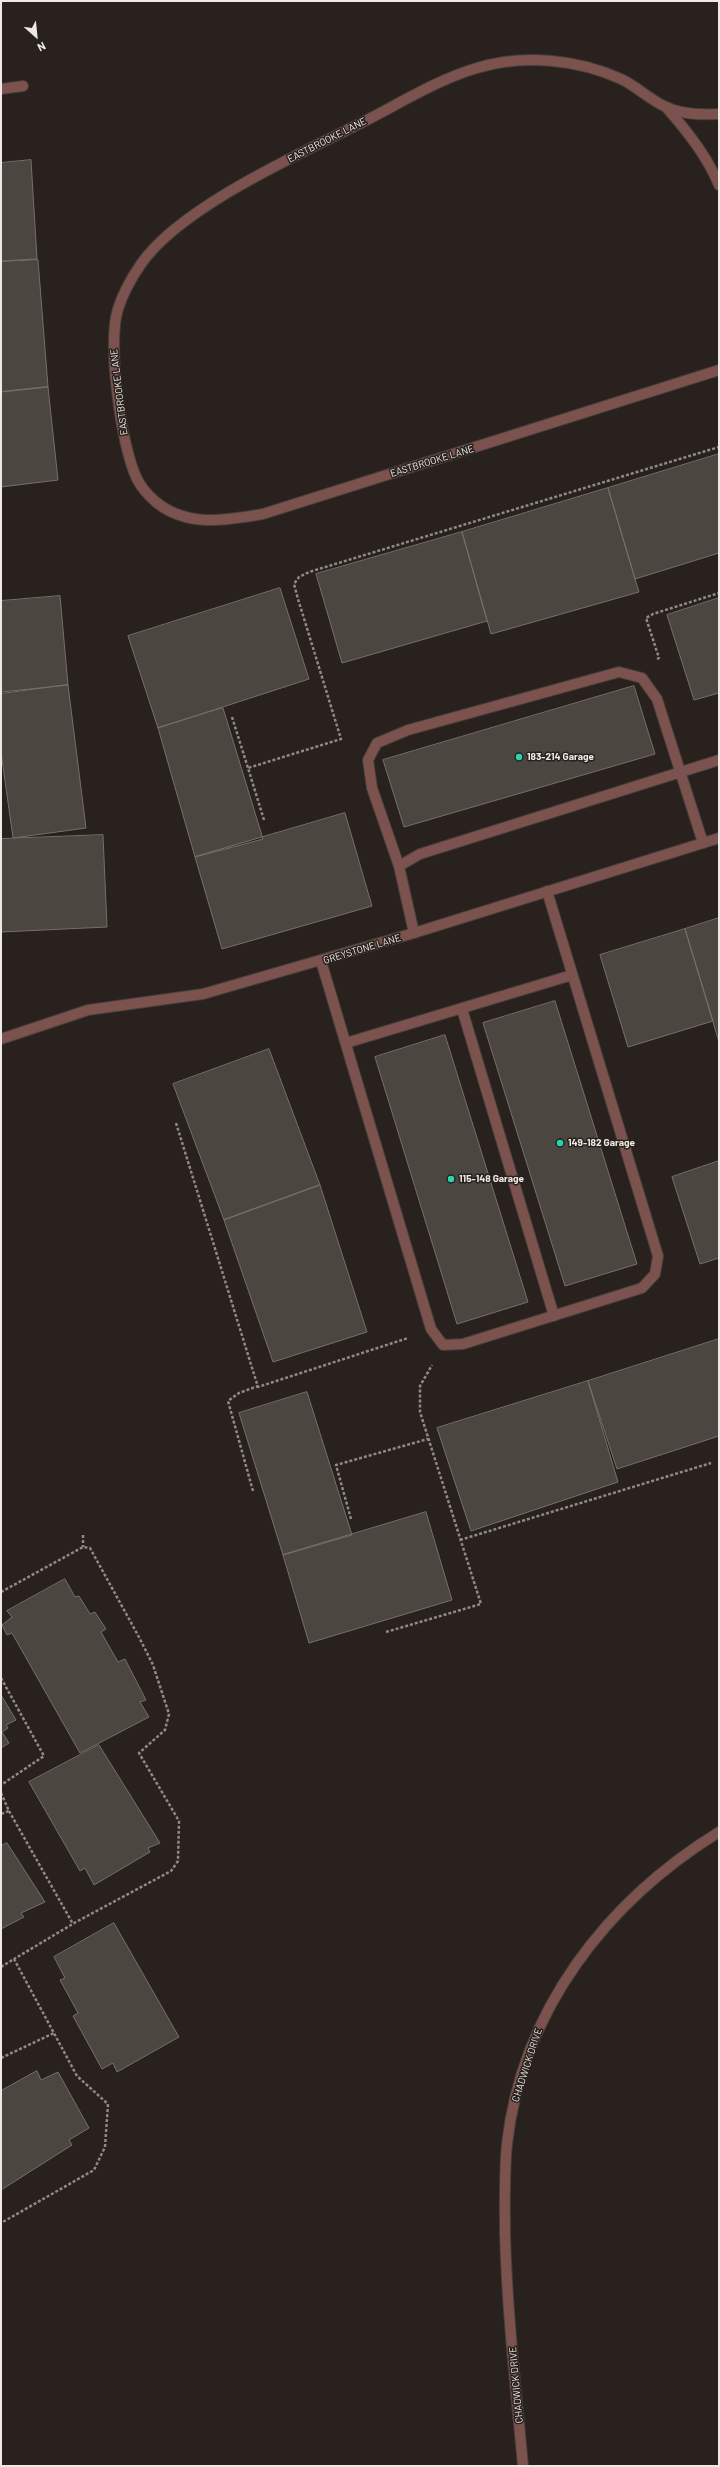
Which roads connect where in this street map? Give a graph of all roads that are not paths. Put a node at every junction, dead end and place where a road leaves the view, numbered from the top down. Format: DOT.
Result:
graph roads {
  1 [pos="23,86"];
  2 [pos="1,88"];
  3 [pos="666,107"];
  4 [pos="719,114"];
  5 [pos="719,185"];
  6 [pos="719,370"];
  7 [pos="719,760"];
  8 [pos="680,772"];
  9 [pos="719,838"];
  10 [pos="703,843"];
  11 [pos="399,866"];
  12 [pos="547,891"];
  13 [pos="414,933"];
  14 [pos="321,961"];
  15 [pos="572,975"];
  16 [pos="462,1009"];
  17 [pos="1,1039"];
  18 [pos="346,1043"];
  19 [pos="554,1316"];
  20 [pos="719,1832"];
  21 [pos="523,2466"];
  1 -- 2 [label="street"];
  3 -- 4 [label="street, EASTBROOKE LANE"];
  3 -- 5 [label="street"];
  3 -- 6 [label="street, EASTBROOKE LANE"];
  7 -- 8 [label="street"];
  8 -- 10 [label="street"];
  8 -- 11 [label="street"];
  8 -- 11 [label="street"];
  9 -- 10 [label="street, GREYSTONE LANE"];
  10 -- 12 [label="street, GREYSTONE LANE"];
  11 -- 13 [label="street"];
  12 -- 13 [label="street, GREYSTONE LANE"];
  12 -- 15 [label="street"];
  13 -- 14 [label="street, GREYSTONE LANE"];
  14 -- 17 [label="street, GREYSTONE LANE"];
  14 -- 18 [label="street"];
  15 -- 16 [label="street"];
  15 -- 19 [label="street"];
  16 -- 18 [label="street"];
  16 -- 19 [label="street"];
  18 -- 19 [label="street"];
  20 -- 21 [label="street, CHADWICK DRIVE"];
}
